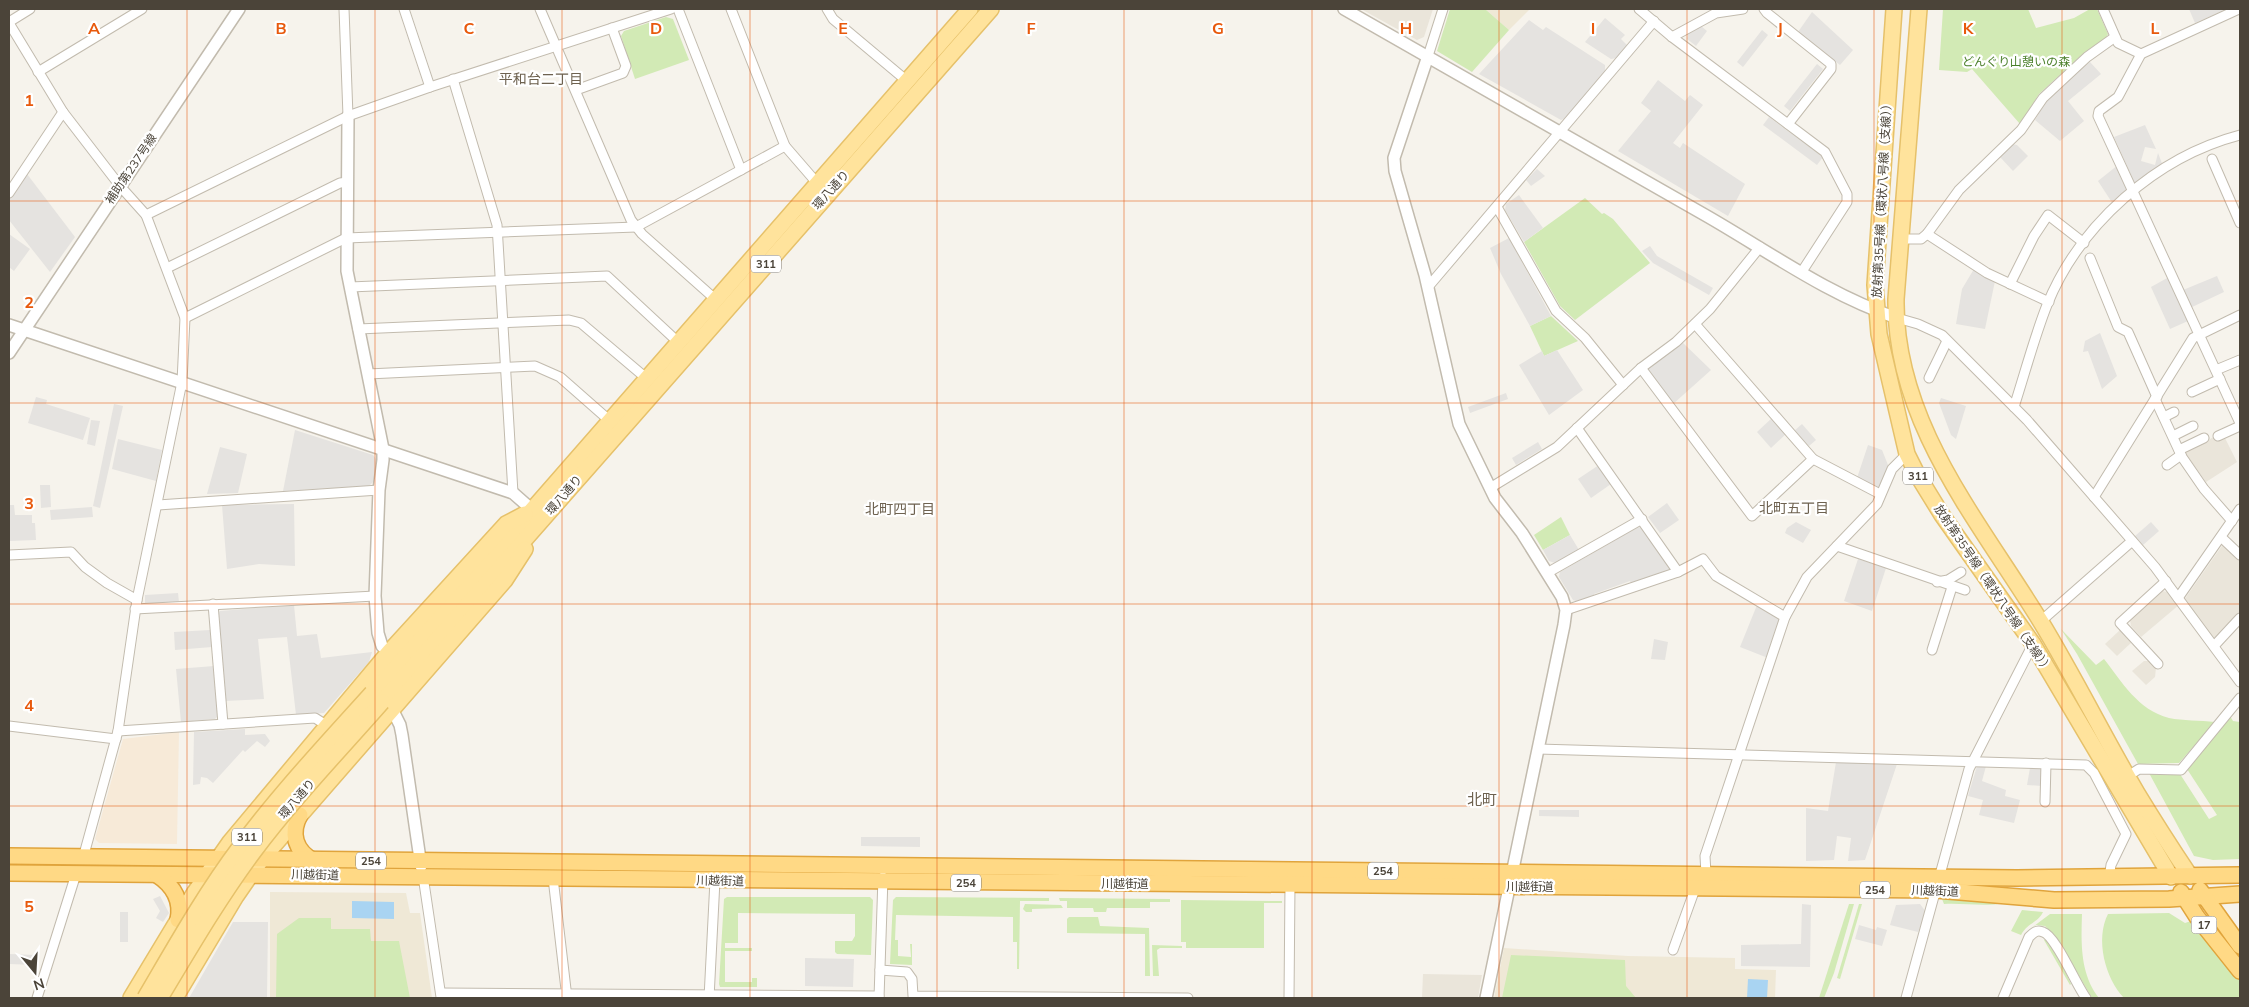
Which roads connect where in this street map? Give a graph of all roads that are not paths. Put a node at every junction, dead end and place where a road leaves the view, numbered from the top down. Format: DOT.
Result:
graph roads {
  1 [pos="30,9"];
  2 [pos="142,9"];
  3 [pos="239,9"];
  4 [pos="344,9"];
  5 [pos="404,9"];
  6 [pos="540,9"];
  7 [pos="671,9"];
  8 [pos="678,9"];
  9 [pos="732,9"];
  10 [pos="827,9"];
  11 [pos="970,9"];
  12 [pos="991,9"];
  13 [pos="1344,9"];
  14 [pos="1443,9"];
  15 [pos="1639,9"];
  16 [pos="1743,9"];
  17 [pos="1764,9"];
  18 [pos="1894,9"];
  19 [pos="1919,9"];
  20 [pos="2103,9"];
  21 [pos="2239,9"];
  22 [pos="1654,21"];
  23 [pos="9,23"];
  24 [pos="612,28"];
  25 [pos="1672,37"];
  26 [pos="2115,37"];
  27 [pos="556,46"];
  28 [pos="2140,54"];
  29 [pos="1428,56"];
  30 [pos="38,72"];
  31 [pos="453,79"];
  32 [pos="907,81"];
  33 [pos="430,87"];
  34 [pos="576,90"];
  35 [pos="63,112"];
  36 [pos="348,116"];
  37 [pos="1788,124"];
  38 [pos="1561,132"];
  39 [pos="2240,135"];
  40 [pos="785,146"];
  41 [pos="2212,160"];
  42 [pos="741,170"];
  43 [pos="348,182"];
  44 [pos="817,183"];
  45 [pos="120,186"];
  46 [pos="2133,189"];
  47 [pos="9,193"];
  48 [pos="1497,207"];
  49 [pos="2238,212"];
  50 [pos="146,215"];
  51 [pos="2240,224"];
  52 [pos="636,227"];
  53 [pos="498,234"];
  54 [pos="1926,234"];
  55 [pos="346,238"];
  56 [pos="1900,239"];
  57 [pos="2084,243"];
  58 [pos="1760,247"];
  59 [pos="2090,258"];
  60 [pos="167,268"];
  61 [pos="1801,273"];
  62 [pos="501,281"];
  63 [pos="2010,284"];
  64 [pos="350,286"];
  65 [pos="1428,287"];
  66 [pos="715,299"];
  67 [pos="2049,302"];
  68 [pos="1877,311"];
  69 [pos="2240,315"];
  70 [pos="185,318"];
  71 [pos="1897,318"];
  72 [pos="504,323"];
  73 [pos="1695,324"];
  74 [pos="9,325"];
  75 [pos="24,329"];
  76 [pos="358,329"];
  77 [pos="2199,333"];
  78 [pos="1948,341"];
  79 [pos="678,342"];
  80 [pos="9,353"];
  81 [pos="2240,360"];
  82 [pos="506,367"];
  83 [pos="1641,368"];
  84 [pos="368,374"];
  85 [pos="2218,375"];
  86 [pos="646,378"];
  87 [pos="1929,378"];
  88 [pos="182,382"];
  89 [pos="1622,385"];
  90 [pos="2192,392"];
  91 [pos="2156,398"];
  92 [pos="2014,407"];
  93 [pos="2238,411"];
  94 [pos="2174,412"];
  95 [pos="2164,417"];
  96 [pos="610,421"];
  97 [pos="2240,424"];
  98 [pos="2193,426"];
  99 [pos="1577,428"];
  100 [pos="2173,436"];
  101 [pos="2218,436"];
  102 [pos="2204,438"];
  103 [pos="383,449"];
  104 [pos="2180,452"];
  105 [pos="1907,454"];
  106 [pos="1813,459"];
  107 [pos="2167,465"];
  108 [pos="1490,488"];
  109 [pos="379,490"];
  110 [pos="513,493"];
  111 [pos="1880,494"];
  112 [pos="2094,497"];
  113 [pos="158,505"];
  114 [pos="2240,510"];
  115 [pos="538,515"];
  116 [pos="1642,519"];
  117 [pos="2232,521"];
  118 [pos="2221,537"];
  119 [pos="2132,541"];
  120 [pos="1837,546"];
  121 [pos="9,554"];
  122 [pos="2240,555"];
  123 [pos="1678,572"];
  124 [pos="1961,572"];
  125 [pos="1547,573"];
  126 [pos="2166,581"];
  127 [pos="1937,582"];
  128 [pos="1952,587"];
  129 [pos="1965,590"];
  130 [pos="375,596"];
  131 [pos="2178,598"];
  132 [pos="136,604"];
  133 [pos="213,604"];
  134 [pos="1566,610"];
  135 [pos="1785,617"];
  136 [pos="2240,618"];
  137 [pos="2041,622"];
  138 [pos="2033,644"];
  139 [pos="2214,646"];
  140 [pos="1932,650"];
  141 [pos="389,652"];
  142 [pos="2158,664"];
  143 [pos="2240,682"];
  144 [pos="2240,698"];
  145 [pos="382,701"];
  146 [pos="223,724"];
  147 [pos="326,725"];
  148 [pos="9,726"];
  149 [pos="117,735"];
  150 [pos="1538,749"];
  151 [pos="1739,754"];
  152 [pos="1973,761"];
  153 [pos="2046,763"];
  154 [pos="286,773"];
  155 [pos="2128,776"];
  156 [pos="318,793"];
  157 [pos="2045,802"];
  158 [pos="300,815"];
  159 [pos="9,856"];
  160 [pos="83,858"];
  161 [pos="217,859"];
  162 [pos="260,860"];
  163 [pos="314,861"];
  164 [pos="422,869"];
  165 [pos="1512,872"];
  166 [pos="9,873"];
  167 [pos="76,874"];
  168 [pos="251,874"];
  169 [pos="883,874"];
  170 [pos="1706,874"];
  171 [pos="157,875"];
  172 [pos="206,875"];
  173 [pos="2240,875"];
  174 [pos="2190,876"];
  175 [pos="2171,877"];
  176 [pos="553,878"];
  177 [pos="2109,878"];
  178 [pos="716,880"];
  179 [pos="1938,883"];
  180 [pos="1290,885"];
  181 [pos="1509,887"];
  182 [pos="1694,889"];
  183 [pos="2240,894"];
  184 [pos="2205,897"];
  185 [pos="2186,898"];
  186 [pos="178,920"];
  187 [pos="164,942"];
  188 [pos="2240,946"];
  189 [pos="1673,950"];
  190 [pos="197,962"];
  191 [pos="880,970"];
  192 [pos="2240,971"];
  193 [pos="441,995"];
  194 [pos="567,996"];
  195 [pos="709,996"];
  196 [pos="879,997"];
  197 [pos="37,998"];
  198 [pos="131,998"];
  199 [pos="145,998"];
  200 [pos="160,998"];
  201 [pos="175,998"];
  202 [pos="1188,998"];
  203 [pos="1289,998"];
  204 [pos="1486,998"];
  205 [pos="1906,998"];
  206 [pos="2003,998"];
  207 [pos="2086,998"];
  1 -- 23 [label="street"];
  2 -- 30 [label="street"];
  3 -- 45 [label="street, 補助第237号線"];
  4 -- 36 [label="street"];
  5 -- 33 [label="street"];
  6 -- 27 [label="street"];
  7 -- 24 [label="street"];
  8 -- 42 [label="street"];
  9 -- 40 [label="street"];
  10 -- 32 [label="street"];
  11 -- 32 [label="main road, 環八通り / 311"];
  12 -- 115 [label="main road, 環八通り / 311"];
  13 -- 29 [label="street"];
  14 -- 29 [label="street"];
  15 -- 22 [label="street"];
  16 -- 25 [label="street"];
  17 -- 37 [label="street"];
  18 -- 68 [label="main road, 放射第35号線（環状八号線（支線）） / 311"];
  19 -- 56 [label="main road, 放射第35号線（環状八号線（支線）） / 311"];
  20 -- 26 [label="street"];
  21 -- 28 [label="street"];
  22 -- 25 [label="street"];
  22 -- 38 [label="street"];
  23 -- 30 [label="street"];
  24 -- 27 [label="street"];
  24 -- 34 [label="street"];
  25 -- 37 [label="street"];
  26 -- 28 [label="street"];
  26 -- 54 [label="street"];
  27 -- 31 [label="street"];
  27 -- 34 [label="street"];
  28 -- 46 [label="street"];
  29 -- 38 [label="street"];
  29 -- 65 [label="street"];
  30 -- 35 [label="street"];
  31 -- 33 [label="street"];
  31 -- 53 [label="street"];
  32 -- 44 [label="main road, 環八通り / 311"];
  33 -- 36 [label="street"];
  34 -- 52 [label="street"];
  35 -- 45 [label="street"];
  35 -- 47 [label="street"];
  36 -- 43 [label="street"];
  36 -- 50 [label="street"];
  37 -- 61 [label="street"];
  38 -- 48 [label="street"];
  38 -- 58 [label="street"];
  39 -- 46 [label="street"];
  40 -- 42 [label="street"];
  40 -- 44 [label="street"];
  41 -- 49 [label="street"];
  42 -- 52 [label="street"];
  43 -- 55 [label="street"];
  43 -- 60 [label="street"];
  44 -- 66 [label="main road, 環八通り / 311"];
  45 -- 50 [label="street"];
  45 -- 75 [label="street, 補助第237号線"];
  46 -- 57 [label="street"];
  46 -- 77 [label="street"];
  48 -- 65 [label="street"];
  48 -- 89 [label="street"];
  49 -- 51 [label="street"];
  50 -- 60 [label="street"];
  52 -- 53 [label="street"];
  52 -- 66 [label="street"];
  53 -- 55 [label="street"];
  53 -- 62 [label="street"];
  54 -- 56 [label="street"];
  54 -- 63 [label="street"];
  55 -- 64 [label="street"];
  55 -- 70 [label="street"];
  56 -- 71 [label="main road, 放射第35号線（環状八号線（支線）） / 311"];
  57 -- 63 [label="street"];
  57 -- 67 [label="street"];
  58 -- 61 [label="street"];
  58 -- 73 [label="street"];
  59 -- 91 [label="street"];
  60 -- 70 [label="street"];
  61 -- 68 [label="street"];
  62 -- 64 [label="street"];
  62 -- 72 [label="street"];
  62 -- 79 [label="street"];
  63 -- 67 [label="street"];
  64 -- 76 [label="street"];
  65 -- 108 [label="street"];
  66 -- 79 [label="main road, 環八通り / 311"];
  67 -- 92 [label="street"];
  68 -- 71 [label="street"];
  68 -- 105 [label="main road, 放射第35号線（環状八号線（支線）） / 311"];
  69 -- 77 [label="street"];
  70 -- 88 [label="street"];
  71 -- 78 [label="street"];
  71 -- 137 [label="main road, 放射第35号線（環状八号線（支線）） / 311"];
  72 -- 76 [label="street"];
  72 -- 82 [label="street"];
  72 -- 86 [label="street"];
  73 -- 83 [label="street"];
  73 -- 106 [label="street"];
  74 -- 75 [label="street"];
  75 -- 80 [label="street, 補助第237号線"];
  75 -- 88 [label="street"];
  76 -- 84 [label="street"];
  77 -- 85 [label="street"];
  77 -- 91 [label="street"];
  78 -- 87 [label="street"];
  78 -- 92 [label="street"];
  79 -- 86 [label="main road, 環八通り / 311"];
  81 -- 85 [label="street"];
  82 -- 84 [label="street"];
  82 -- 96 [label="street"];
  82 -- 110 [label="street"];
  83 -- 89 [label="street"];
  83 -- 106 [label="street"];
  84 -- 103 [label="street"];
  85 -- 90 [label="street"];
  85 -- 93 [label="street"];
  86 -- 96 [label="main road, 環八通り / 311"];
  88 -- 103 [label="street"];
  88 -- 113 [label="street"];
  89 -- 99 [label="street"];
  91 -- 95 [label="street"];
  91 -- 112 [label="street"];
  92 -- 112 [label="street"];
  93 -- 97 [label="street"];
  94 -- 95 [label="street"];
  95 -- 100 [label="street"];
  96 -- 115 [label="main road, 環八通り / 311"];
  97 -- 101 [label="street"];
  98 -- 100 [label="street"];
  99 -- 108 [label="street"];
  99 -- 116 [label="street"];
  100 -- 104 [label="street"];
  102 -- 104 [label="street"];
  103 -- 109 [label="street"];
  103 -- 110 [label="street"];
  104 -- 107 [label="street"];
  104 -- 117 [label="street"];
  105 -- 111 [label="street"];
  105 -- 138 [label="main road, 放射第35号線（環状八号線（支線）） / 311"];
  106 -- 111 [label="street"];
  108 -- 125 [label="street"];
  109 -- 113 [label="street"];
  109 -- 130 [label="street"];
  110 -- 115 [label="street"];
  111 -- 120 [label="street"];
  112 -- 119 [label="street"];
  113 -- 132 [label="street"];
  114 -- 117 [label="street"];
  115 -- 141 [label="main road"];
  115 -- 145 [label="main road, 環八通り / 311"];
  116 -- 123 [label="street"];
  116 -- 125 [label="street"];
  117 -- 118 [label="street"];
  118 -- 122 [label="street"];
  118 -- 131 [label="street"];
  119 -- 126 [label="street"];
  119 -- 137 [label="street"];
  120 -- 127 [label="street"];
  120 -- 135 [label="street"];
  121 -- 132 [label="street"];
  123 -- 134 [label="street"];
  123 -- 135 [label="street"];
  124 -- 127 [label="street"];
  125 -- 134 [label="street"];
  126 -- 131 [label="street"];
  126 -- 142 [label="street"];
  127 -- 128 [label="street"];
  128 -- 129 [label="street"];
  128 -- 140 [label="street"];
  130 -- 133 [label="street"];
  130 -- 141 [label="street"];
  131 -- 139 [label="street"];
  132 -- 133 [label="street"];
  132 -- 149 [label="street"];
  133 -- 146 [label="street"];
  134 -- 150 [label="street"];
  135 -- 151 [label="street"];
  136 -- 139 [label="street"];
  137 -- 155 [label="main road, 放射第35号線（環状八号線（支線）） / 311"];
  138 -- 152 [label="street"];
  138 -- 175 [label="main road, 放射第35号線（環状八号線（支線）） / 311"];
  139 -- 143 [label="street"];
  141 -- 147 [label="main road"];
  144 -- 155 [label="street"];
  145 -- 156 [label="main road"];
  145 -- 164 [label="street"];
  145 -- 199 [label="main road, 環八通り / 311, bridge"];
  145 -- 200 [label="main road, 環八通り / 311, bridge"];
  146 -- 147 [label="street"];
  146 -- 149 [label="street"];
  147 -- 154 [label="main road"];
  148 -- 149 [label="street"];
  149 -- 160 [label="street"];
  150 -- 151 [label="street"];
  150 -- 165 [label="street"];
  151 -- 152 [label="street"];
  151 -- 170 [label="street"];
  152 -- 153 [label="street"];
  152 -- 179 [label="street"];
  153 -- 157 [label="street"];
  153 -- 177 [label="street"];
  154 -- 156 [label="main road"];
  154 -- 161 [label="main road"];
  155 -- 174 [label="main road, 放射第35号線（環状八号線（支線）） / 311"];
  156 -- 158 [label="main road"];
  158 -- 162 [label="main road"];
  158 -- 163 [label="highway"];
  159 -- 160 [label="highway, 川越街道 / 254"];
  160 -- 161 [label="highway, 川越街道 / 254"];
  161 -- 162 [label="highway, 川越街道 / 254"];
  161 -- 172 [label="main road"];
  162 -- 163 [label="highway, 川越街道 / 254"];
  162 -- 168 [label="main road"];
  163 -- 164 [label="highway, 川越街道 / 254"];
  164 -- 168 [label="highway, 川越街道 / 254"];
  164 -- 169 [label="highway, 川越街道 / 254"];
  164 -- 176 [label="highway, 川越街道 / 254"];
  164 -- 193 [label="street"];
  165 -- 169 [label="highway, 川越街道 / 254"];
  165 -- 170 [label="highway, 川越街道 / 254"];
  165 -- 181 [label="street"];
  166 -- 167 [label="highway, 川越街道 / 254"];
  167 -- 171 [label="highway, 川越街道 / 254"];
  167 -- 197 [label="street"];
  168 -- 172 [label="highway, 川越街道 / 254"];
  168 -- 190 [label="main road"];
  169 -- 178 [label="highway, 川越街道 / 254"];
  169 -- 180 [label="highway, 川越街道 / 254"];
  169 -- 191 [label="street"];
  170 -- 179 [label="highway, 川越街道 / 254"];
  171 -- 172 [label="highway, 川越街道 / 254"];
  171 -- 186 [label="highway"];
  172 -- 186 [label="main road"];
  173 -- 174 [label="highway, 川越街道 / 254"];
  174 -- 175 [label="highway, 川越街道 / 254"];
  174 -- 184 [label="highway, 17"];
  175 -- 177 [label="highway, 川越街道 / 254"];
  175 -- 185 [label="highway, 17"];
  176 -- 178 [label="highway, 川越街道 / 254"];
  176 -- 194 [label="street"];
  177 -- 179 [label="highway, 川越街道 / 254"];
  178 -- 195 [label="street"];
  179 -- 182 [label="highway, 川越街道 / 254"];
  179 -- 185 [label="highway, 川越街道 / 254"];
  179 -- 205 [label="street"];
  180 -- 181 [label="highway, 川越街道 / 254"];
  180 -- 203 [label="street"];
  181 -- 182 [label="highway, 川越街道 / 254"];
  181 -- 204 [label="street"];
  182 -- 189 [label="street"];
  183 -- 184 [label="highway, 川越街道 / 254"];
  184 -- 185 [label="highway, 川越街道 / 254"];
  184 -- 188 [label="highway, 17"];
  185 -- 192 [label="highway, 17"];
  186 -- 187 [label="main road"];
  187 -- 190 [label="main road"];
  187 -- 198 [label="main road"];
  190 -- 201 [label="main road"];
  191 -- 196 [label="street"];
  191 -- 202 [label="street"];
  193 -- 194 [label="street"];
  194 -- 195 [label="street"];
  195 -- 196 [label="street"];
  206 -- 207 [label="street"];
}
